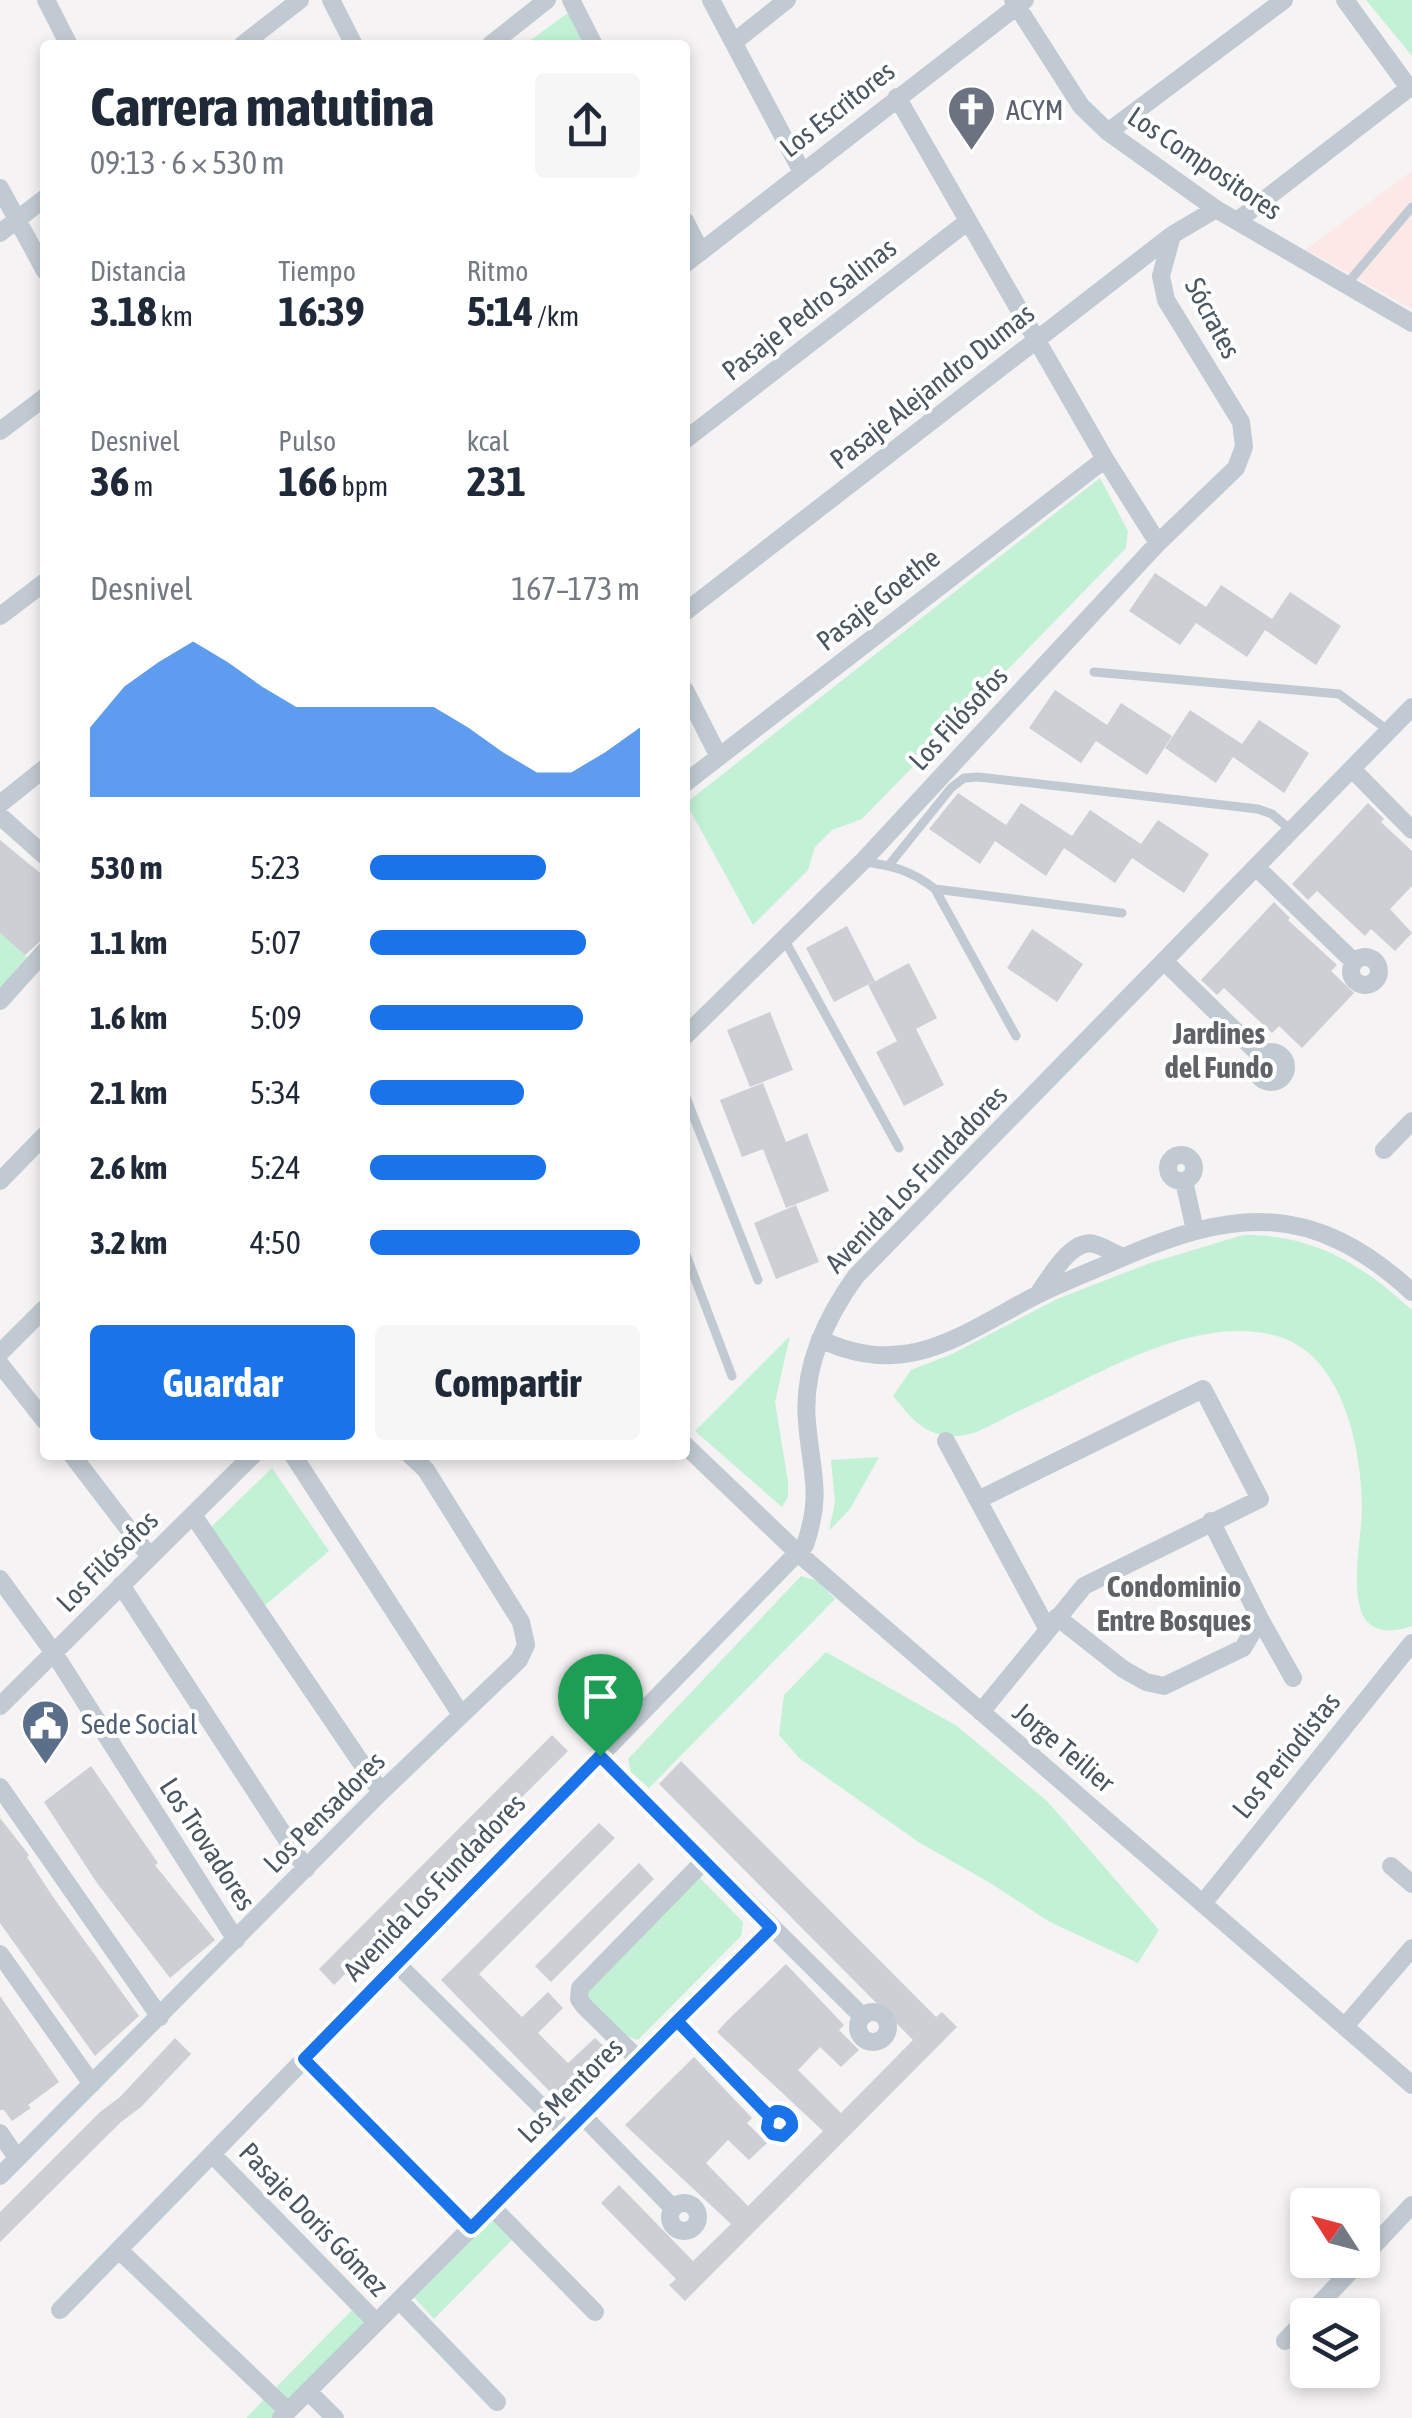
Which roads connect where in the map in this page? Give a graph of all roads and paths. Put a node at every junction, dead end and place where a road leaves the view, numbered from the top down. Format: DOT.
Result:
graph roads {
  1 [pos="46,0"];
  2 [pos="300,0"];
  3 [pos="331,0"];
  4 [pos="547,0"];
  5 [pos="571,0"];
  6 [pos="712,0"];
  7 [pos="788,0"];
  8 [pos="1284,0"];
  9 [pos="1345,0"];
  10 [pos="1018,2"];
  11 [pos="66,40"];
  12 [pos="248,40"];
  13 [pos="351,40"];
  14 [pos="496,40"];
  15 [pos="591,40"];
  16 [pos="734,42"];
  17 [pos="897,97"];
  18 [pos="1108,132"];
  19 [pos="802,172"];
  20 [pos="0,188"];
  21 [pos="40,202"];
  22 [pos="1412,208"];
  23 [pos="1216,209"];
  24 [pos="17,220"];
  25 [pos="1237,221"];
  26 [pos="967,222"];
  27 [pos="690,231"];
  28 [pos="0,234"];
  29 [pos="1172,235"];
  30 [pos="701,252"];
  31 [pos="690,260"];
  32 [pos="40,262"];
  33 [pos="1346,285"];
  34 [pos="1412,323"];
  35 [pos="1036,339"];
  36 [pos="40,402"];
  37 [pos="1241,422"];
  38 [pos="0,431"];
  39 [pos="690,436"];
  40 [pos="1105,459"];
  41 [pos="1158,543"];
  42 [pos="40,586"];
  43 [pos="690,608"];
  44 [pos="0,616"];
  45 [pos="1094,672"];
  46 [pos="690,700"];
  47 [pos="1412,707"];
  48 [pos="1389,731"];
  49 [pos="719,756"];
  50 [pos="1352,769"];
  51 [pos="40,772"];
  52 [pos="690,780"];
  53 [pos="0,804"];
  54 [pos="0,816"];
  55 [pos="1412,830"];
  56 [pos="1292,831"];
  57 [pos="40,852"];
  58 [pos="862,862"];
  59 [pos="889,865"];
  60 [pos="1257,868"];
  61 [pos="935,889"];
  62 [pos="1122,913"];
  63 [pos="784,938"];
  64 [pos="40,957"];
  65 [pos="1354,962"];
  66 [pos="1166,963"];
  67 [pos="0,1001"];
  68 [pos="690,1031"];
  69 [pos="1016,1036"];
  70 [pos="1261,1056"];
  71 [pos="690,1109"];
  72 [pos="1412,1122"];
  73 [pos="40,1140"];
  74 [pos="899,1148"];
  75 [pos="1384,1150"];
  76 [pos="0,1151"];
  77 [pos="7,1174"];
  78 [pos="1184,1181"];
  79 [pos="1195,1230"];
  80 [pos="1124,1257"];
  81 [pos="690,1265"];
  82 [pos="758,1280"];
  83 [pos="1412,1292"];
  84 [pos="1037,1295"];
  85 [pos="40,1313"];
  86 [pos="820,1338"];
  87 [pos="0,1353"];
  88 [pos="0,1364"];
  89 [pos="732,1376"];
  90 [pos="40,1415"];
  91 [pos="946,1441"];
  92 [pos="690,1450"];
  93 [pos="77,1460"];
  94 [pos="249,1460"];
  95 [pos="296,1460"];
  96 [pos="415,1460"];
  97 [pos="978,1500"];
  98 [pos="193,1514"];
  99 [pos="1211,1521"];
  100 [pos="798,1553"];
  101 [pos="150,1558"];
  102 [pos="0,1579"];
  103 [pos="122,1585"];
  104 [pos="1260,1619"];
  105 [pos="1052,1622"];
  106 [pos="1412,1643"];
  107 [pos="54,1653"];
  108 [pos="1293,1678"];
  109 [pos="0,1706"];
  110 [pos="981,1712"];
  111 [pos="460,1714"];
  112 [pos="600,1756"];
  113 [pos="0,1788"];
  114 [pos="382,1792"];
  115 [pos="705,1860"];
  116 [pos="1391,1866"];
  117 [pos="306,1869"];
  118 [pos="1410,1879"];
  119 [pos="1204,1902"];
  120 [pos="771,1928"];
  121 [pos="236,1940"];
  122 [pos="1412,1948"];
  123 [pos="0,1954"];
  124 [pos="397,1964"];
  125 [pos="862,2016"];
  126 [pos="160,2018"];
  127 [pos="677,2021"];
  128 [pos="1346,2024"];
  129 [pos="304,2059"];
  130 [pos="639,2060"];
  131 [pos="92,2084"];
  132 [pos="1412,2085"];
  133 [pos="583,2116"];
  134 [pos="769,2116"];
  135 [pos="567,2132"];
  136 [pos="0,2133"];
  137 [pos="212,2154"];
  138 [pos="17,2158"];
  139 [pos="0,2176"];
  140 [pos="1412,2206"];
  141 [pos="492,2207"];
  142 [pos="674,2208"];
  143 [pos="471,2228"];
  144 [pos="1380,2240"];
  145 [pos="118,2250"];
  146 [pos="1344,2278"];
  147 [pos="1325,2298"];
  148 [pos="400,2300"];
  149 [pos="60,2310"];
  150 [pos="595,2312"];
  151 [pos="376,2322"];
  152 [pos="1290,2336"];
  153 [pos="1285,2341"];
  154 [pos="308,2391"];
  155 [pos="497,2402"];
  156 [pos="284,2414"];
  157 [pos="335,2418"];
  1 -- 11 [label="street"];
  2 -- 12 [label="street"];
  3 -- 13 [label="street"];
  4 -- 14 [label="street"];
  5 -- 15 [label="street"];
  6 -- 16 [label="street"];
  7 -- 16 [label="street"];
  8 -- 18 [label="street"];
  9 -- 25 [label="street"];
  10 -- 17 [label="street, Los Escritores"];
  10 -- 18 [label="street, Los Compositores"];
  16 -- 19 [label="street"];
  17 -- 19 [label="street, Los Escritores"];
  17 -- 26 [label="street"];
  18 -- 23 [label="street, Los Compositores"];
  19 -- 30 [label="street, Los Escritores"];
  20 -- 24 [label="street"];
  21 -- 24 [label="street"];
  22 -- 33 [label="lane"];
  23 -- 25 [label="street, Los Compositores"];
  23 -- 29 [label="street, Pasaje Alejandro Dumas"];
  24 -- 28 [label="street"];
  24 -- 32 [label="street"];
  25 -- 33 [label="street, Los Compositores"];
  26 -- 35 [label="street"];
  26 -- 39 [label="street, Pasaje Pedro Salinas"];
  27 -- 30 [label="street"];
  29 -- 35 [label="street, Pasaje Alejandro Dumas"];
  29 -- 37 [label="street, Sócrates"];
  30 -- 31 [label="street, Los Escritores"];
  33 -- 34 [label="street, Los Compositores"];
  35 -- 40 [label="street"];
  35 -- 43 [label="street, Pasaje Alejandro Dumas"];
  36 -- 38 [label="street"];
  37 -- 41 [label="street, Los Filósofos"];
  40 -- 41 [label="street"];
  40 -- 49 [label="street, Pasaje Goethe"];
  41 -- 58 [label="street, Los Filósofos"];
  42 -- 44 [label="street"];
  45 -- 48 [label="lane"];
  46 -- 49 [label="street"];
  47 -- 48 [label="street, Avenida Los Fundadores"];
  48 -- 50 [label="street, Avenida Los Fundadores"];
  49 -- 52 [label="street, Pasaje Goethe"];
  50 -- 55 [label="street"];
  50 -- 56 [label="street, Avenida Los Fundadores"];
  51 -- 53 [label="street"];
  54 -- 57 [label="street"];
  56 -- 59 [label="lane"];
  56 -- 60 [label="street, Avenida Los Fundadores"];
  58 -- 59 [label="lane"];
  58 -- 63 [label="street, Los Filósofos"];
  59 -- 61 [label="lane"];
  60 -- 65 [label="street"];
  60 -- 66 [label="street, Avenida Los Fundadores"];
  61 -- 62 [label="lane"];
  61 -- 69 [label="lane"];
  63 -- 68 [label="street, Los Filósofos"];
  63 -- 74 [label="lane"];
  64 -- 67 [label="street"];
  66 -- 70 [label="street"];
  66 -- 86 [label="street, Avenida Los Fundadores"];
  71 -- 82 [label="lane"];
  72 -- 75 [label="street"];
  73 -- 77 [label="street"];
  76 -- 77 [label="street"];
  78 -- 79 [label="street"];
  79 -- 80 [label="street"];
  79 -- 83 [label="street"];
  80 -- 84 [label="street"];
  80 -- 84 [label="street"];
  81 -- 89 [label="lane"];
  84 -- 86 [label="street"];
  85 -- 87 [label="street"];
  86 -- 100 [label="street, Avenida Los Fundadores"];
  88 -- 90 [label="street"];
  91 -- 97 [label="street"];
  92 -- 100 [label="street, Jorge Teilier"];
  93 -- 101 [label="street"];
  94 -- 98 [label="street, Los Filósofos"];
  95 -- 111 [label="street"];
  96 -- 111 [label="street, Los Pensadores"];
  97 -- 99 [label="street"];
  97 -- 105 [label="street"];
  98 -- 101 [label="street, Los Filósofos"];
  98 -- 114 [label="street"];
  99 -- 104 [label="street"];
  99 -- 105 [label="street"];
  100 -- 110 [label="street, Jorge Teilier"];
  100 -- 112 [label="street, Avenida Los Fundadores"];
  101 -- 103 [label="street, Los Filósofos"];
  102 -- 107 [label="street, Los Trovadores"];
  103 -- 107 [label="street, Los Filósofos"];
  103 -- 117 [label="street"];
  104 -- 105 [label="street"];
  104 -- 108 [label="street"];
  105 -- 110 [label="street"];
  106 -- 119 [label="street, Los Periodistas"];
  107 -- 109 [label="street, Los Filósofos"];
  107 -- 121 [label="street, Los Trovadores"];
  110 -- 119 [label="street, Jorge Teilier"];
  111 -- 114 [label="street, Los Pensadores"];
  112 -- 115 [label="street"];
  112 -- 124 [label="street, Avenida Los Fundadores"];
  113 -- 126 [label="street"];
  114 -- 117 [label="street, Los Pensadores"];
  115 -- 120 [label="street"];
  115 -- 130 [label="street"];
  116 -- 118 [label="street"];
  117 -- 121 [label="street, Los Pensadores"];
  119 -- 128 [label="street, Jorge Teilier"];
  120 -- 125 [label="street"];
  120 -- 127 [label="street, Los Mentores"];
  121 -- 126 [label="street, Los Pensadores"];
  122 -- 128 [label="street"];
  123 -- 131 [label="street"];
  124 -- 129 [label="street, Avenida Los Fundadores"];
  124 -- 135 [label="street"];
  126 -- 131 [label="street, Los Pensadores"];
  127 -- 130 [label="street, Los Mentores"];
  127 -- 134 [label="street"];
  128 -- 132 [label="street, Jorge Teilier"];
  129 -- 137 [label="street, Avenida Los Fundadores"];
  129 -- 143 [label="street"];
  130 -- 133 [label="street, Los Mentores"];
  131 -- 138 [label="street, Los Pensadores"];
  133 -- 135 [label="street, Los Mentores"];
  133 -- 142 [label="street"];
  135 -- 141 [label="street, Los Mentores"];
  136 -- 138 [label="street"];
  137 -- 145 [label="street, Avenida Los Fundadores"];
  137 -- 151 [label="street, Pasaje Doris Gómez"];
  138 -- 139 [label="street, Los Pensadores"];
  140 -- 144 [label="street"];
  141 -- 143 [label="street, Los Mentores"];
  141 -- 150 [label="street"];
  143 -- 148 [label="street, Los Mentores"];
  145 -- 149 [label="street, Avenida Los Fundadores"];
  145 -- 156 [label="street"];
  146 -- 147 [label="street"];
  148 -- 151 [label="street, Los Mentores"];
  148 -- 155 [label="street, Pasaje Doris Gómez"];
  151 -- 154 [label="street, Los Mentores"];
  152 -- 153 [label="street"];
  154 -- 156 [label="street, Los Mentores"];
  154 -- 157 [label="street"];
}
